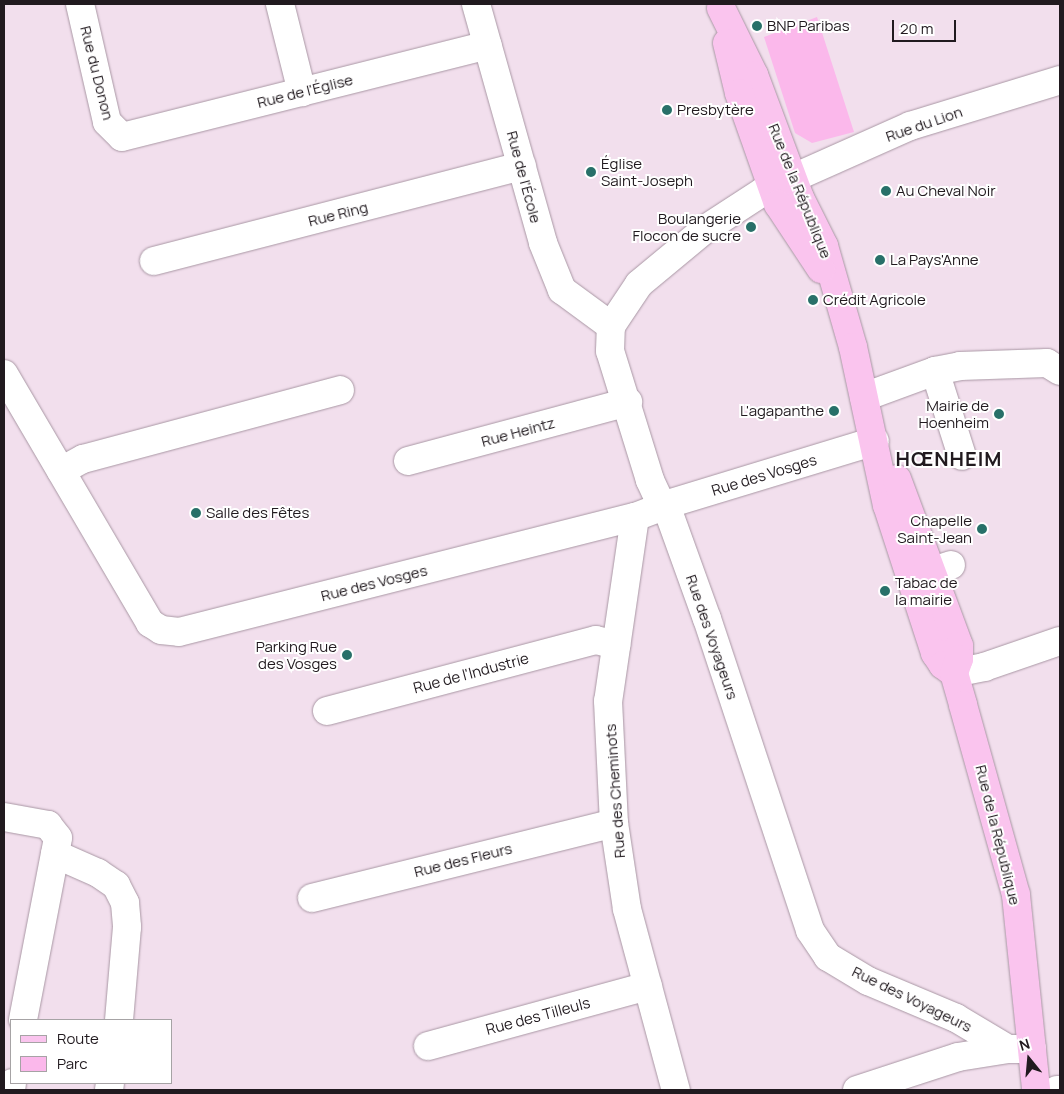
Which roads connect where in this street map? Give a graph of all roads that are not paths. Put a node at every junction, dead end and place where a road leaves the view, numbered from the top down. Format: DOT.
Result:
graph roads {
  1 [pos="80,4"];
  2 [pos="280,4"];
  3 [pos="476,4"];
  4 [pos="720,6"];
  5 [pos="488,45"];
  6 [pos="1060,80"];
  7 [pos="302,92"];
  8 [pos="122,137"];
  9 [pos="522,166"];
  10 [pos="782,183"];
  11 [pos="154,261"];
  12 [pos="612,326"];
  13 [pos="934,371"];
  14 [pos="1060,371"];
  15 [pos="4,374"];
  16 [pos="340,390"];
  17 [pos="864,397"];
  18 [pos="628,402"];
  19 [pos="875,441"];
  20 [pos="962,456"];
  21 [pos="408,461"];
  22 [pos="61,471"];
  23 [pos="662,506"];
  24 [pos="634,517"];
  25 [pos="1047,639"];
  26 [pos="616,645"];
  27 [pos="954,673"];
  28 [pos="327,710"];
  29 [pos="4,817"];
  30 [pos="614,823"];
  31 [pos="55,854"];
  32 [pos="312,898"];
  33 [pos="648,986"];
  34 [pos="23,1019"];
  35 [pos="119,1019"];
  36 [pos="428,1046"];
  37 [pos="1020,1049"];
  38 [pos="676,1090"];
  39 [pos="857,1090"];
  40 [pos="1036,1090"];
  1 -- 8 [label="street, Rue du Donon"];
  2 -- 7 [label="street"];
  3 -- 5 [label="street, Rue de l'École"];
  4 -- 10 [label="main road, Rue de la République"];
  5 -- 7 [label="street, Rue de l'Église"];
  5 -- 9 [label="street, Rue de l'École"];
  6 -- 10 [label="street, Rue du Lion"];
  7 -- 8 [label="street, Rue de l'Église"];
  9 -- 11 [label="street, Rue Ring"];
  9 -- 12 [label="street, Rue de l'École"];
  10 -- 12 [label="street, Rue des Voyageurs"];
  10 -- 17 [label="main road, Rue de la République"];
  12 -- 18 [label="street, Rue des Voyageurs"];
  13 -- 14 [label="street"];
  13 -- 17 [label="street"];
  13 -- 20 [label="street"];
  15 -- 22 [label="street, Rue des Vosges"];
  16 -- 22 [label="street"];
  17 -- 19 [label="main road, Rue de la République"];
  18 -- 21 [label="street, Rue Heintz"];
  18 -- 23 [label="street, Rue des Voyageurs"];
  19 -- 23 [label="street, Rue des Vosges"];
  19 -- 27 [label="main road, Rue de la République"];
  22 -- 24 [label="street, Rue des Vosges"];
  23 -- 24 [label="street, Rue des Vosges"];
  23 -- 37 [label="street, Rue des Voyageurs"];
  24 -- 26 [label="street, Rue des Cheminots"];
  25 -- 27 [label="street"];
  26 -- 28 [label="street, Rue de l'Industrie"];
  26 -- 30 [label="street, Rue des Cheminots"];
  27 -- 37 [label="main road, Rue de la République"];
  29 -- 31 [label="street"];
  30 -- 32 [label="street, Rue des Fleurs"];
  30 -- 33 [label="street, Rue des Cheminots"];
  31 -- 34 [label="street"];
  31 -- 35 [label="street"];
  33 -- 36 [label="street, Rue des Tilleuls"];
  33 -- 38 [label="street, Rue des Cheminots"];
  37 -- 39 [label="street"];
  37 -- 40 [label="main road, Rue de la République"];
}
